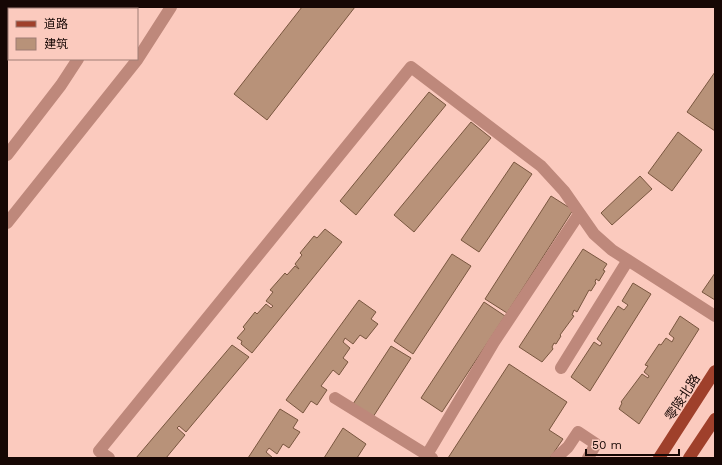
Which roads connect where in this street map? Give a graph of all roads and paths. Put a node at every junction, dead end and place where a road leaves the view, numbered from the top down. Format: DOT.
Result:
graph roads {
  1 [pos="167,8"];
  2 [pos="138,58"];
  3 [pos="77,60"];
  4 [pos="137,60"];
  5 [pos="7,155"];
  6 [pos="579,214"];
  7 [pos="7,223"];
  8 [pos="628,260"];
  9 [pos="715,316"];
  10 [pos="561,368"];
  11 [pos="715,371"];
  12 [pos="335,398"];
  13 [pos="715,419"];
  14 [pos="428,457"];
  15 [pos="109,458"];
  16 [pos="556,458"];
  17 [pos="588,458"];
  18 [pos="659,458"];
  19 [pos="689,458"];
  1 -- 2 [label="street"];
  3 -- 5 [label="street"];
  4 -- 7 [label="street"];
  6 -- 8 [label="street"];
  6 -- 14 [label="street"];
  6 -- 15 [label="street"];
  8 -- 9 [label="street"];
  8 -- 10 [label="street"];
  11 -- 18 [label="main road, 零陵北路"];
  12 -- 14 [label="street"];
  13 -- 19 [label="main road"];
  16 -- 17 [label="street"];
}
